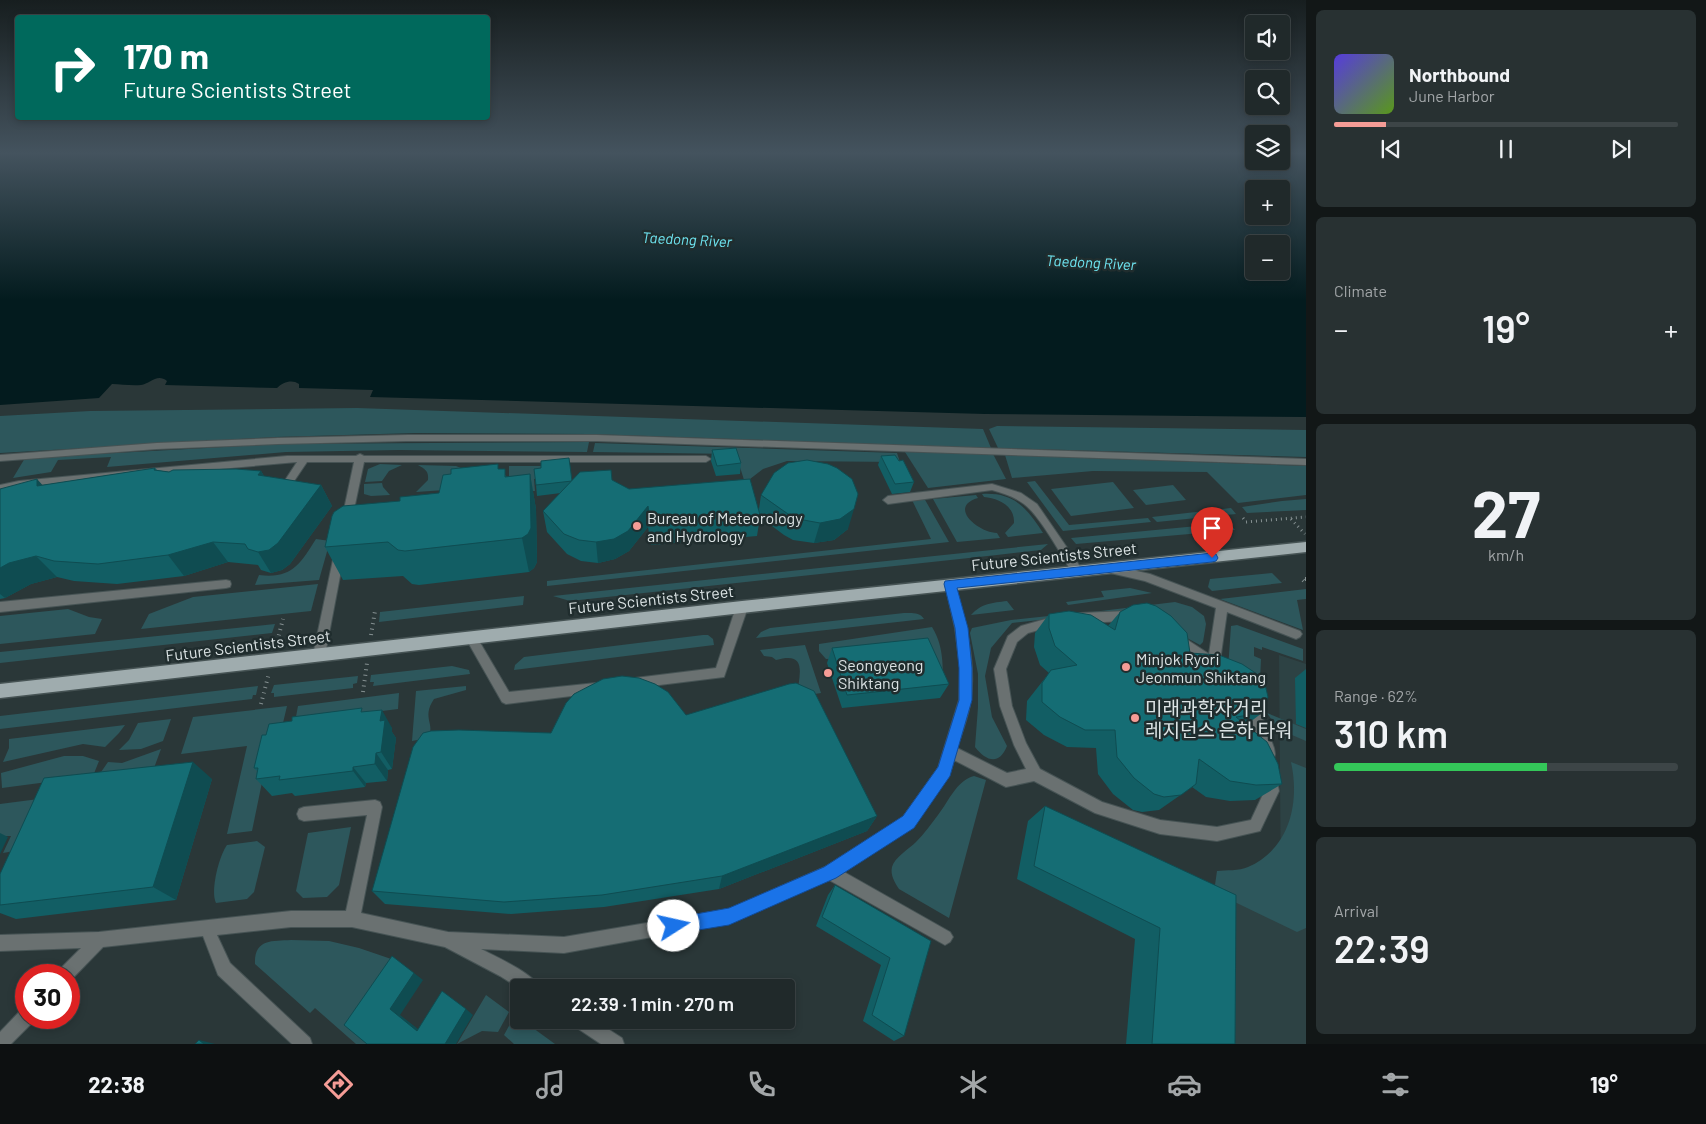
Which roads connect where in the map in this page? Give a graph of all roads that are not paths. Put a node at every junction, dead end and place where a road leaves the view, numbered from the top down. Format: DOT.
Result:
graph roads {
  1 [pos="0,458"];
  2 [pos="305,458"];
  3 [pos="360,458"];
  4 [pos="478,458"];
  5 [pos="706,459"];
  6 [pos="1306,462"];
  7 [pos="194,466"];
  8 [pos="476,470"];
  9 [pos="76,478"];
  10 [pos="187,481"];
  11 [pos="1,490"];
  12 [pos="282,491"];
  13 [pos="72,493"];
  14 [pos="888,500"];
  15 [pos="1306,547"];
  16 [pos="1106,568"];
  17 [pos="1077,571"];
  18 [pos="226,584"];
  19 [pos="950,584"];
  20 [pos="0,607"];
  21 [pos="742,607"];
  22 [pos="1222,607"];
  23 [pos="1138,619"];
  24 [pos="1168,632"];
  25 [pos="1296,634"];
  26 [pos="471,637"];
  27 [pos="319,655"];
  28 [pos="1214,662"];
  29 [pos="1226,673"];
  30 [pos="0,691"];
  31 [pos="1246,696"];
  32 [pos="950,751"];
  33 [pos="1035,774"];
  34 [pos="304,814"];
  35 [pos="830,872"];
  36 [pos="352,919"];
  37 [pos="207,928"];
  38 [pos="945,937"];
  39 [pos="99,940"];
  40 [pos="448,940"];
  41 [pos="0,943"];
  42 [pos="76,964"];
  43 [pos="519,979"];
  44 [pos="15,1028"];
  45 [pos="594,1029"];
  46 [pos="0,1044"];
  47 [pos="304,1044"];
  48 [pos="616,1044"];
  1 -- 6 [label="lane"];
  2 -- 3 [label="street"];
  2 -- 7 [label="street"];
  2 -- 12 [label="street"];
  3 -- 4 [label="street"];
  3 -- 27 [label="street"];
  4 -- 5 [label="street"];
  4 -- 8 [label="street"];
  7 -- 9 [label="street"];
  7 -- 10 [label="street"];
  9 -- 11 [label="street"];
  9 -- 13 [label="street"];
  14 -- 17 [label="street"];
  15 -- 16 [label="main road, Future Scientists Street"];
  16 -- 17 [label="main road, Future Scientists Street"];
  16 -- 22 [label="street"];
  17 -- 19 [label="main road, Future Scientists Street"];
  18 -- 20 [label="street"];
  19 -- 21 [label="main road, Future Scientists Street"];
  19 -- 32 [label="street"];
  21 -- 26 [label="main road, Future Scientists Street"];
  21 -- 26 [label="street"];
  22 -- 25 [label="street"];
  22 -- 28 [label="street"];
  23 -- 33 [label="street"];
  24 -- 28 [label="street"];
  26 -- 27 [label="main road, Future Scientists Street"];
  27 -- 30 [label="main road, Future Scientists Street"];
  28 -- 29 [label="street"];
  31 -- 33 [label="street"];
  32 -- 33 [label="street"];
  32 -- 35 [label="street"];
  34 -- 36 [label="street"];
  35 -- 38 [label="street"];
  35 -- 40 [label="street"];
  36 -- 37 [label="street"];
  36 -- 40 [label="street"];
  37 -- 39 [label="street"];
  37 -- 47 [label="street"];
  39 -- 41 [label="street"];
  39 -- 42 [label="street"];
  40 -- 43 [label="street"];
  44 -- 46 [label="street"];
  45 -- 48 [label="street"];
}
